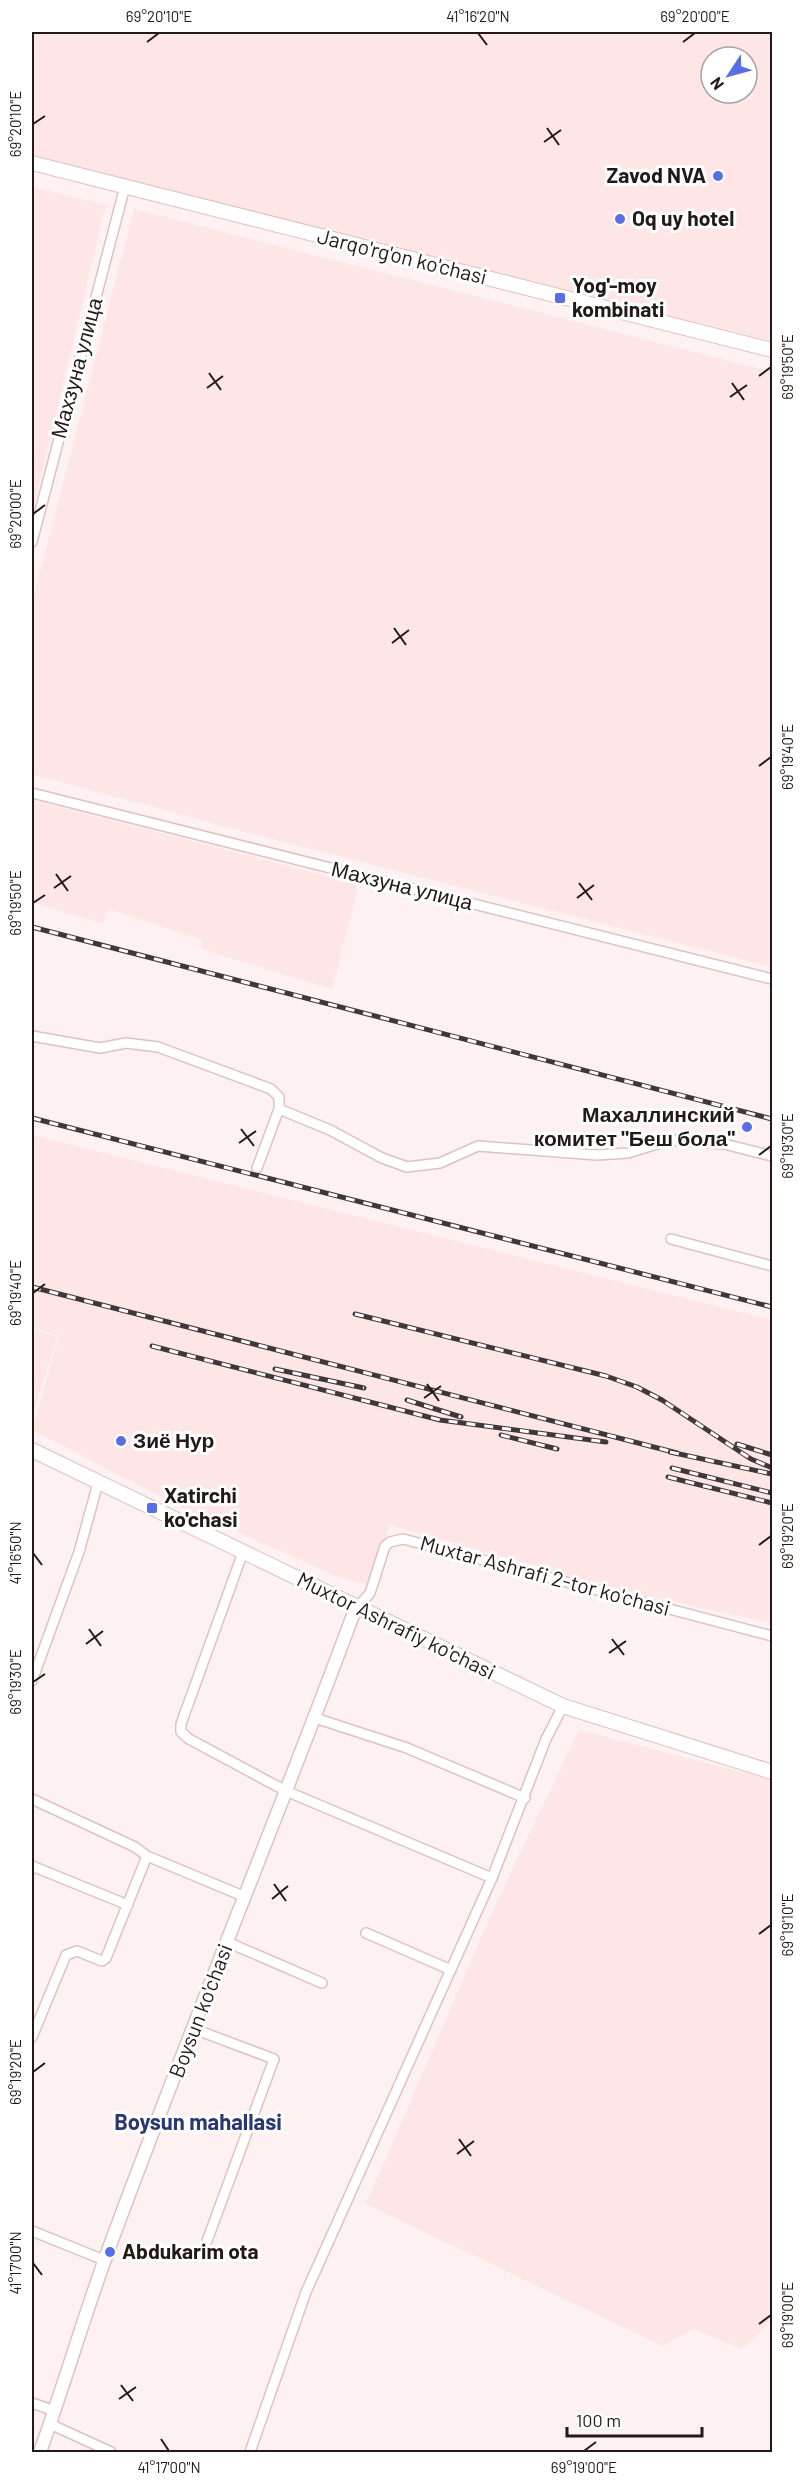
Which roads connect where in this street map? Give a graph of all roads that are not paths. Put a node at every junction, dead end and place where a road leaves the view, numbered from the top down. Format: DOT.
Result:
graph roads {
  1 [pos="32,163"];
  2 [pos="32,171"];
  3 [pos="124,190"];
  4 [pos="772,350"];
  5 [pos="772,358"];
  6 [pos="32,542"];
  7 [pos="32,793"];
  8 [pos="772,979"];
  9 [pos="32,1036"];
  10 [pos="279,1109"];
  11 [pos="772,1156"];
  12 [pos="257,1168"];
  13 [pos="670,1239"];
  14 [pos="772,1266"];
  15 [pos="32,1450"];
  16 [pos="99,1483"];
  17 [pos="243,1552"];
  18 [pos="358,1607"];
  19 [pos="772,1636"];
  20 [pos="34,1668"];
  21 [pos="32,1681"];
  22 [pos="563,1706"];
  23 [pos="315,1718"];
  24 [pos="772,1772"];
  25 [pos="286,1791"];
  26 [pos="32,1798"];
  27 [pos="525,1798"];
  28 [pos="147,1856"];
  29 [pos="32,1866"];
  30 [pos="492,1878"];
  31 [pos="243,1896"];
  32 [pos="128,1905"];
  33 [pos="366,1933"];
  34 [pos="227,1942"];
  35 [pos="451,1970"];
  36 [pos="322,1983"];
  37 [pos="194,2029"];
  38 [pos="32,2037"];
  39 [pos="32,2231"];
  40 [pos="207,2241"];
  41 [pos="104,2260"];
  42 [pos="32,2403"];
  43 [pos="55,2411"];
  44 [pos="50,2424"];
  45 [pos="40,2452"];
  46 [pos="111,2452"];
  47 [pos="250,2452"];
  1 -- 3 [label="main road, Jarqo'rg'on ko'chasi"];
  2 -- 3 [label="main road, Jarqo'rg'on ko'chasi"];
  3 -- 4 [label="main road, Jarqo'rg'on ko'chasi"];
  3 -- 5 [label="main road, Jarqo'rg'on ko'chasi"];
  3 -- 6 [label="street, Махзуна улица"];
  7 -- 8 [label="street, Махзуна улица"];
  9 -- 10 [label="street"];
  10 -- 11 [label="street"];
  10 -- 12 [label="street"];
  13 -- 14 [label="street"];
  15 -- 16 [label="main road, Muxtor Ashrafiy ko'chasi"];
  16 -- 17 [label="main road, Muxtor Ashrafiy ko'chasi"];
  16 -- 20 [label="street"];
  17 -- 18 [label="main road, Muxtor Ashrafiy ko'chasi"];
  17 -- 25 [label="street"];
  18 -- 19 [label="street, Muxtar Ashrafi 2-tor ko'chasi"];
  18 -- 22 [label="main road, Muxtor Ashrafiy ko'chasi"];
  18 -- 23 [label="street, Boysun ko'chasi"];
  20 -- 21 [label="street"];
  22 -- 24 [label="main road, Muxtor Ashrafiy ko'chasi"];
  22 -- 27 [label="street"];
  23 -- 25 [label="street, Boysun ko'chasi"];
  23 -- 27 [label="street"];
  25 -- 30 [label="street"];
  25 -- 31 [label="street, Boysun ko'chasi"];
  26 -- 28 [label="street"];
  27 -- 30 [label="street"];
  28 -- 31 [label="street"];
  28 -- 32 [label="street"];
  29 -- 32 [label="street"];
  30 -- 35 [label="street"];
  31 -- 34 [label="street, Boysun ko'chasi"];
  32 -- 38 [label="street"];
  33 -- 35 [label="street"];
  34 -- 36 [label="street"];
  34 -- 37 [label="street, Boysun ko'chasi"];
  35 -- 47 [label="street"];
  37 -- 40 [label="street"];
  37 -- 41 [label="street, Boysun ko'chasi"];
  39 -- 41 [label="street"];
  41 -- 43 [label="street, Boysun ko'chasi"];
  42 -- 43 [label="street"];
  43 -- 44 [label="street, Boysun ko'chasi"];
  44 -- 45 [label="street, Boysun ko'chasi"];
  44 -- 46 [label="street"];
}
